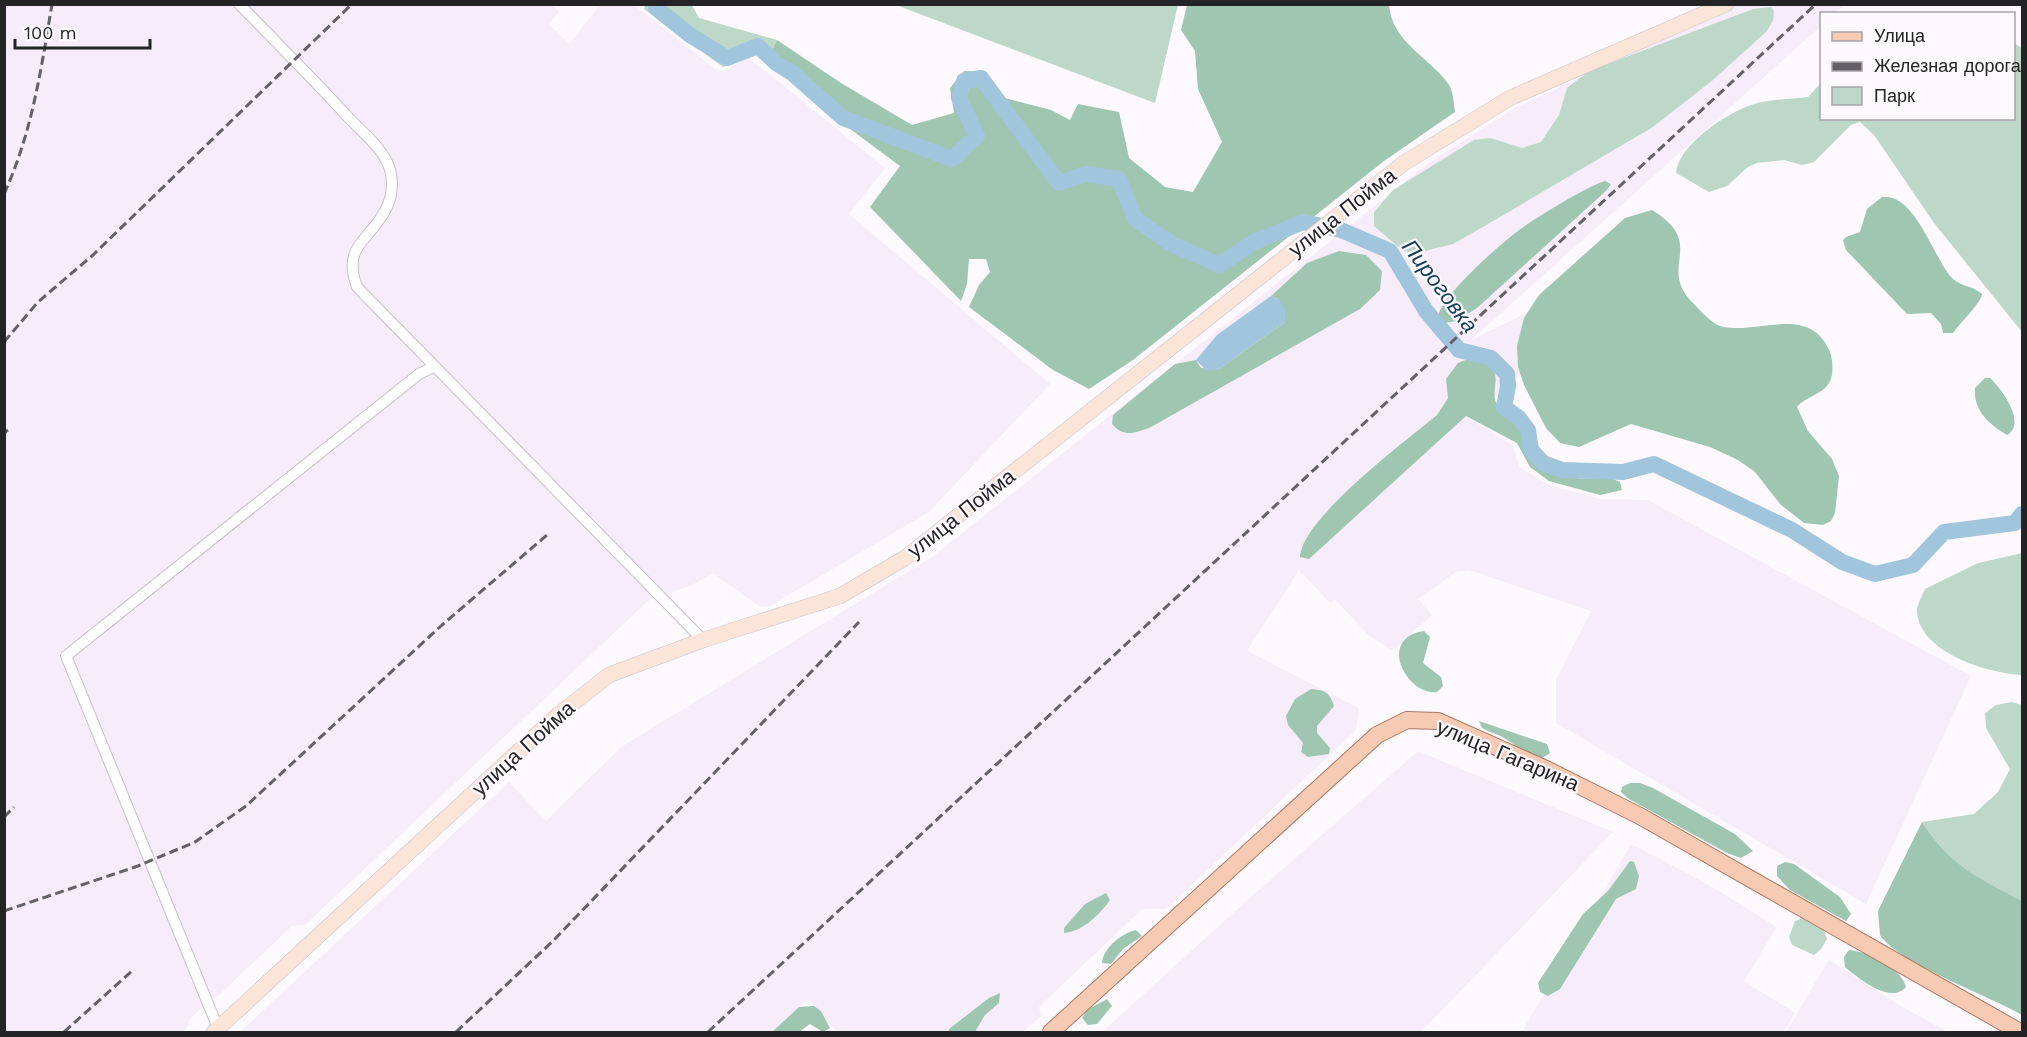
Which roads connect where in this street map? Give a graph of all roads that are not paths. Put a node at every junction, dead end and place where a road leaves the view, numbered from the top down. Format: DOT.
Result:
graph roads {
  1 [pos="239,4"];
  2 [pos="1726,4"];
  3 [pos="433,367"];
  4 [pos="703,640"];
  5 [pos="216,1030"];
  6 [pos="1051,1032"];
  7 [pos="2020,1032"];
  1 -- 3 [label="street"];
  2 -- 4 [label="main road, улица Пойма"];
  3 -- 4 [label="street"];
  3 -- 5 [label="street"];
  4 -- 5 [label="main road, улица Пойма"];
  6 -- 7 [label="main road, улица Гагарина"];
}
